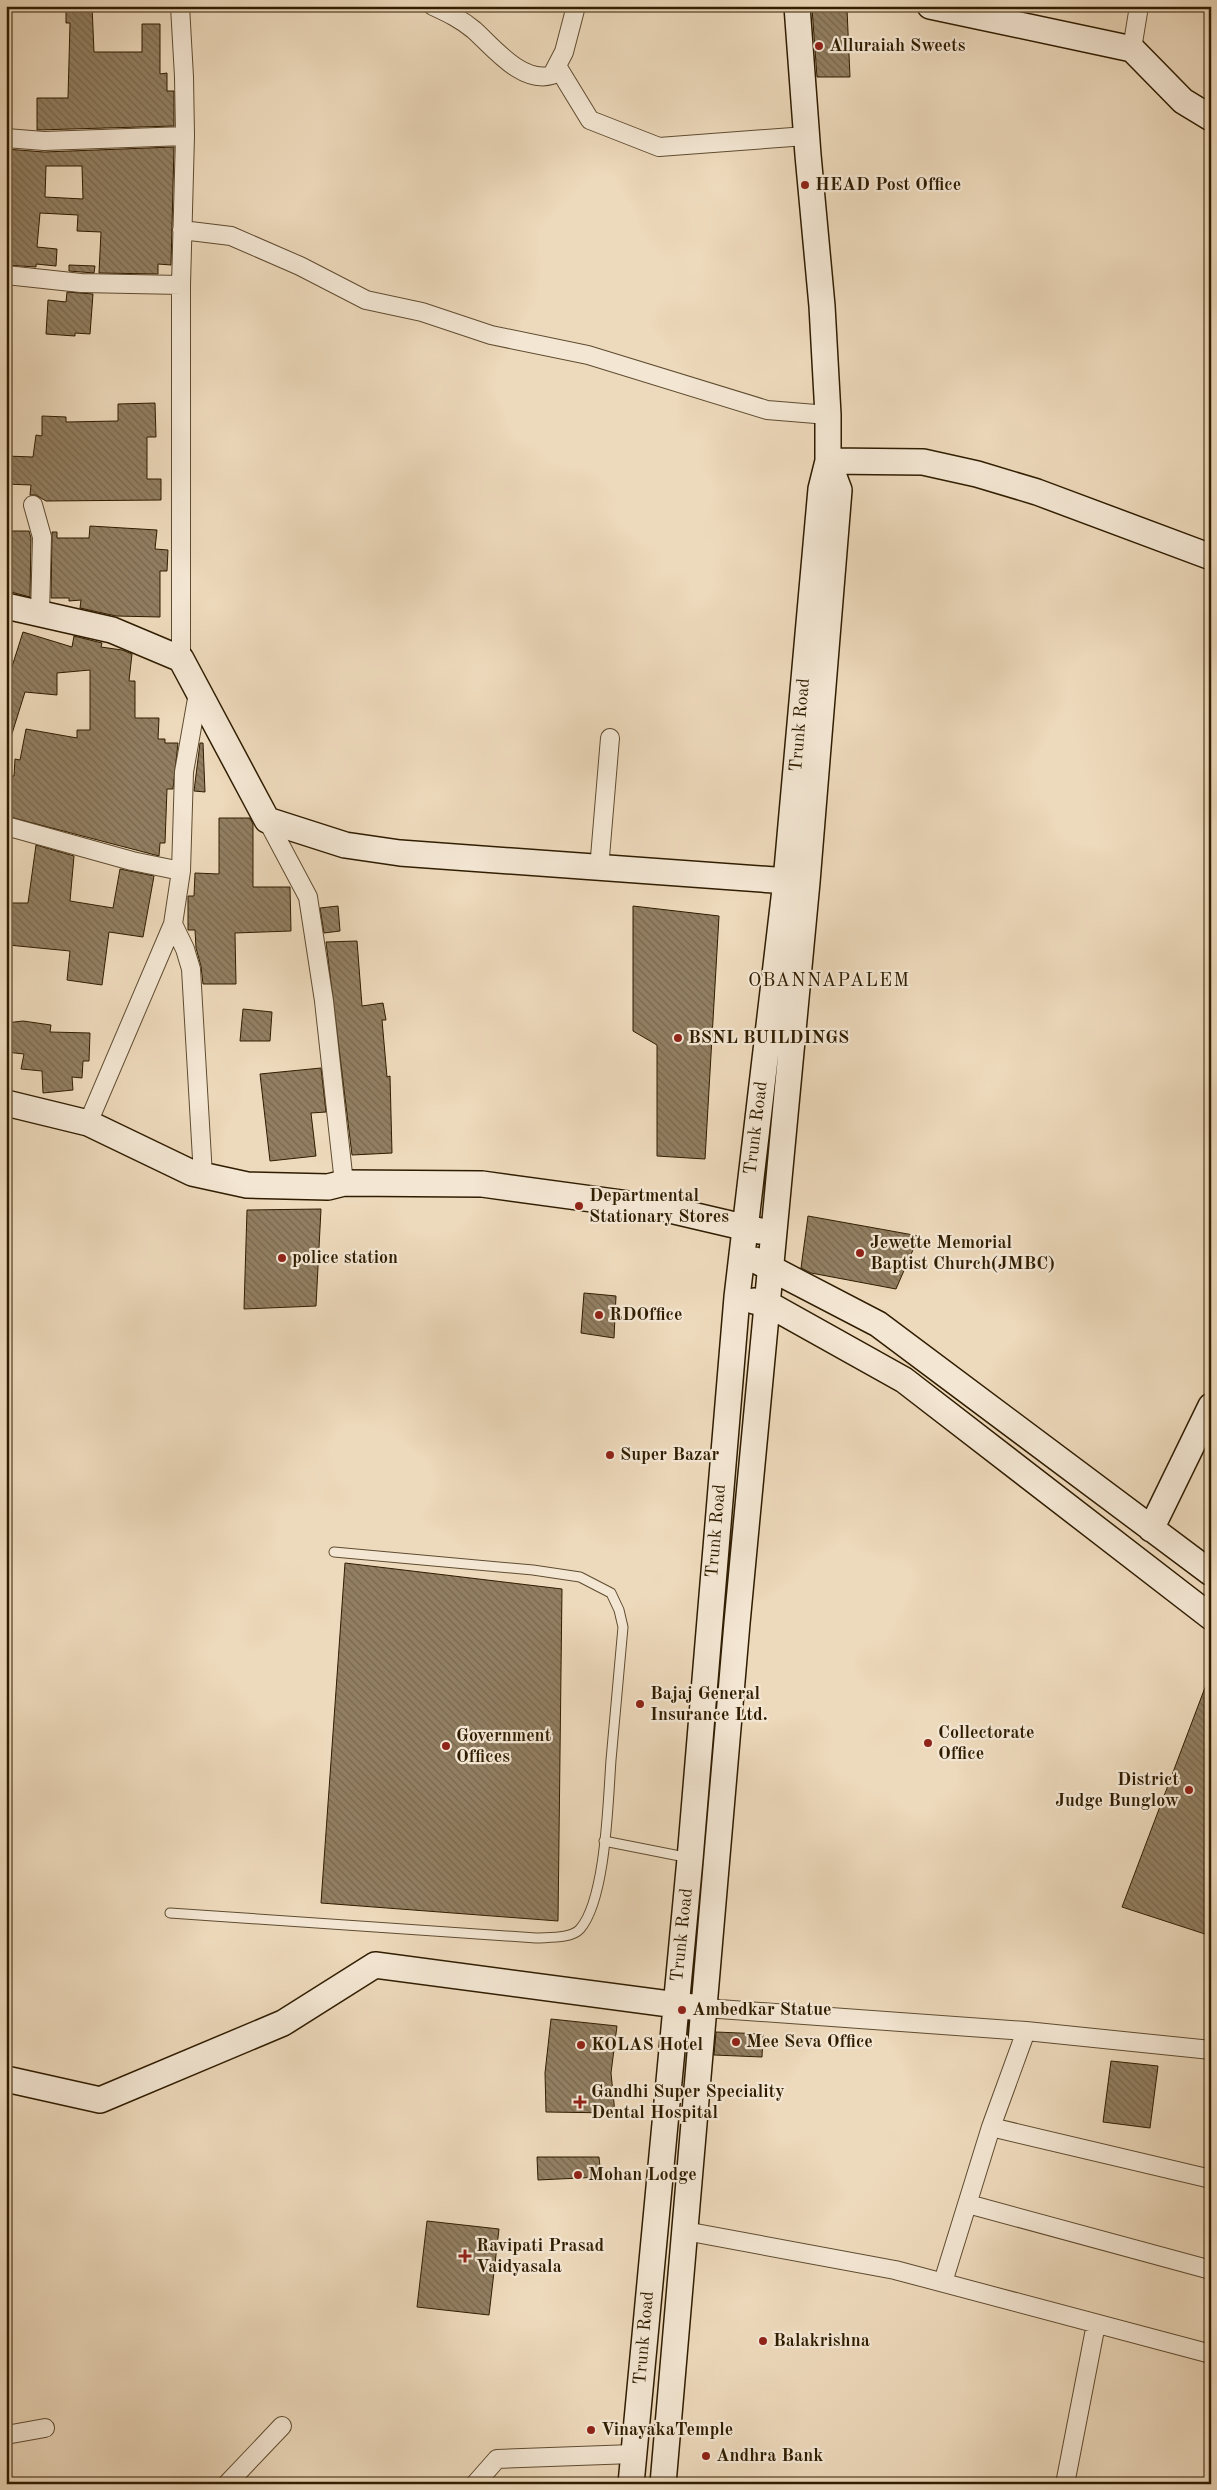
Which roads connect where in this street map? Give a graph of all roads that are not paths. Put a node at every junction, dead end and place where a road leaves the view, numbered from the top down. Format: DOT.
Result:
graph roads {
  1 [pos="180,6"];
  2 [pos="433,6"];
  3 [pos="576,6"];
  4 [pos="797,6"];
  5 [pos="930,6"];
  6 [pos="1140,6"];
  7 [pos="1132,49"];
  8 [pos="557,66"];
  9 [pos="1211,118"];
  10 [pos="185,136"];
  11 [pos="806,136"];
  12 [pos="6,138"];
  13 [pos="182,230"];
  14 [pos="6,275"];
  15 [pos="181,285"];
  16 [pos="828,415"];
  17 [pos="828,461"];
  18 [pos="33,505"];
  19 [pos="1211,557"];
  20 [pos="6,606"];
  21 [pos="40,614"];
  22 [pos="181,659"];
  23 [pos="198,693"];
  24 [pos="610,738"];
  25 [pos="267,820"];
  26 [pos="6,826"];
  27 [pos="598,869"];
  28 [pos="181,871"];
  29 [pos="796,881"];
  30 [pos="173,924"];
  31 [pos="6,1103"];
  32 [pos="88,1124"];
  33 [pos="203,1176"];
  34 [pos="344,1183"];
  35 [pos="744,1228"];
  36 [pos="773,1234"];
  37 [pos="742,1254"];
  38 [pos="770,1266"];
  39 [pos="737,1297"];
  40 [pos="768,1304"];
  41 [pos="1211,1406"];
  42 [pos="1151,1529"];
  43 [pos="334,1552"];
  44 [pos="1211,1573"];
  45 [pos="1211,1617"];
  46 [pos="604,1841"];
  47 [pos="690,1858"];
  48 [pos="170,1913"];
  49 [pos="675,2006"];
  50 [pos="705,2008"];
  51 [pos="1026,2031"];
  52 [pos="1211,2050"];
  53 [pos="6,2079"];
  54 [pos="991,2126"];
  55 [pos="1211,2179"];
  56 [pos="968,2204"];
  57 [pos="685,2231"];
  58 [pos="1211,2270"];
  59 [pos="943,2282"];
  60 [pos="1096,2324"];
  61 [pos="1211,2354"];
  62 [pos="282,2426"];
  63 [pos="45,2428"];
  64 [pos="6,2435"];
  65 [pos="633,2454"];
  66 [pos="227,2484"];
  67 [pos="475,2484"];
  68 [pos="631,2484"];
  69 [pos="663,2484"];
  70 [pos="1065,2484"];
  1 -- 10 [label="street"];
  2 -- 8 [label="street"];
  3 -- 8 [label="street"];
  4 -- 11 [label="street, Trunk Road"];
  5 -- 7 [label="street"];
  6 -- 7 [label="street"];
  7 -- 9 [label="street"];
  8 -- 11 [label="street"];
  10 -- 12 [label="street"];
  10 -- 13 [label="street"];
  11 -- 16 [label="street, Trunk Road"];
  13 -- 15 [label="street"];
  13 -- 16 [label="street"];
  14 -- 15 [label="street"];
  15 -- 22 [label="street"];
  16 -- 17 [label="street, Trunk Road"];
  17 -- 19 [label="street"];
  17 -- 29 [label="street, Trunk Road"];
  18 -- 21 [label="street"];
  20 -- 21 [label="street"];
  21 -- 22 [label="street"];
  22 -- 23 [label="street"];
  23 -- 25 [label="street"];
  23 -- 28 [label="street"];
  24 -- 27 [label="street"];
  25 -- 27 [label="street"];
  25 -- 34 [label="street"];
  26 -- 28 [label="street"];
  27 -- 29 [label="street"];
  28 -- 30 [label="street"];
  29 -- 35 [label="street, Trunk Road"];
  29 -- 36 [label="street"];
  30 -- 32 [label="street"];
  30 -- 33 [label="street"];
  31 -- 32 [label="street"];
  32 -- 33 [label="street"];
  33 -- 34 [label="street"];
  34 -- 35 [label="street"];
  35 -- 36 [label="street"];
  35 -- 37 [label="street, Trunk Road"];
  36 -- 38 [label="street"];
  37 -- 38 [label="street"];
  37 -- 39 [label="street, Trunk Road"];
  38 -- 40 [label="street"];
  38 -- 42 [label="street"];
  39 -- 40 [label="street"];
  39 -- 47 [label="street, Trunk Road"];
  40 -- 45 [label="street"];
  40 -- 50 [label="street"];
  41 -- 42 [label="street"];
  42 -- 44 [label="street"];
  43 -- 46 [label="lane"];
  46 -- 47 [label="lane"];
  46 -- 48 [label="lane"];
  47 -- 49 [label="street, Trunk Road"];
  49 -- 50 [label="street"];
  49 -- 53 [label="street"];
  49 -- 65 [label="street, Trunk Road"];
  50 -- 51 [label="street"];
  50 -- 57 [label="street"];
  51 -- 52 [label="street"];
  51 -- 54 [label="street"];
  54 -- 55 [label="street"];
  54 -- 56 [label="street"];
  56 -- 58 [label="street"];
  56 -- 59 [label="street"];
  57 -- 59 [label="street"];
  57 -- 69 [label="street"];
  59 -- 60 [label="street"];
  60 -- 61 [label="street"];
  60 -- 70 [label="street"];
  62 -- 66 [label="street"];
  63 -- 64 [label="street"];
  65 -- 67 [label="street"];
  65 -- 68 [label="street, Trunk Road"];
}
